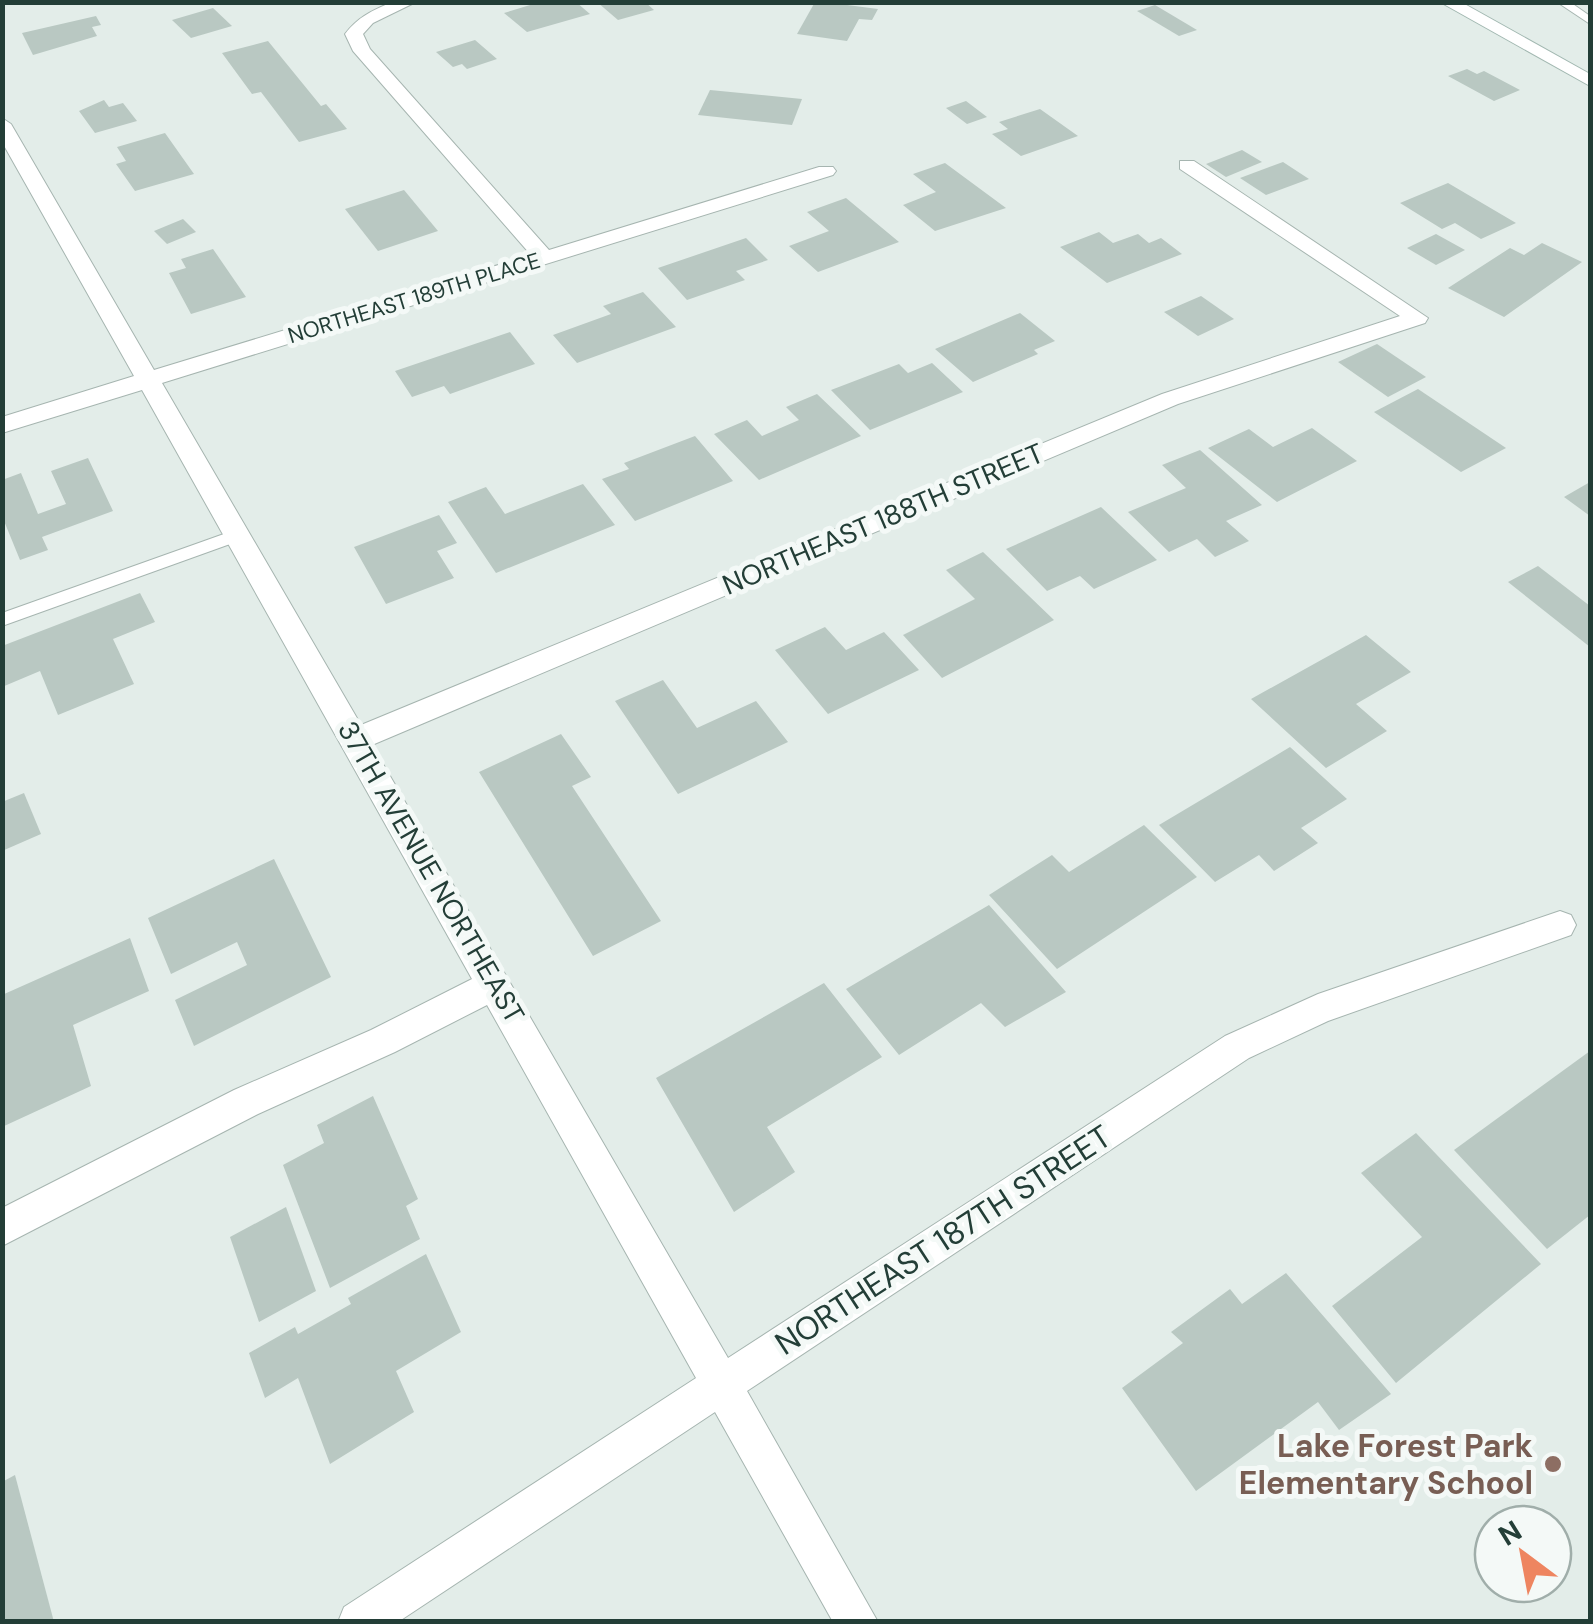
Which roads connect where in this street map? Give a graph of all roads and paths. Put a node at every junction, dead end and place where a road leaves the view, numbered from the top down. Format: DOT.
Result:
graph roads {
  1 [pos="408,2"];
  2 [pos="1448,2"];
  3 [pos="1562,2"];
  4 [pos="1590,21"];
  5 [pos="1587,75"];
  6 [pos="2,124"];
  7 [pos="1187,165"];
  8 [pos="826,171"];
  9 [pos="545,258"];
  10 [pos="150,380"];
  11 [pos="2,426"];
  12 [pos="238,535"];
  13 [pos="2,620"];
  14 [pos="355,740"];
  15 [pos="1560,925"];
  16 [pos="495,984"];
  17 [pos="2,1228"];
  18 [pos="724,1383"];
  19 [pos="359,1622"];
  20 [pos="857,1622"];
  1 -- 9 [label="street"];
  2 -- 5 [label="street"];
  3 -- 4 [label="lane"];
  6 -- 10 [label="street, 37TH AVENUE NORTHEAST"];
  7 -- 14 [label="street, NORTHEAST 188TH STREET"];
  8 -- 9 [label="street, NORTHEAST 189TH PLACE"];
  9 -- 10 [label="street, NORTHEAST 189TH PLACE"];
  10 -- 11 [label="street, NORTHEAST 189TH PLACE"];
  10 -- 12 [label="street, 37TH AVENUE NORTHEAST"];
  12 -- 13 [label="lane"];
  12 -- 14 [label="street, 37TH AVENUE NORTHEAST"];
  14 -- 16 [label="street, 37TH AVENUE NORTHEAST"];
  15 -- 18 [label="street, NORTHEAST 187TH STREET"];
  16 -- 17 [label="street"];
  16 -- 18 [label="street, 37TH AVENUE NORTHEAST"];
  18 -- 19 [label="street, NORTHEAST 187TH STREET"];
  18 -- 20 [label="street, 37TH AVENUE NORTHEAST"];
}
